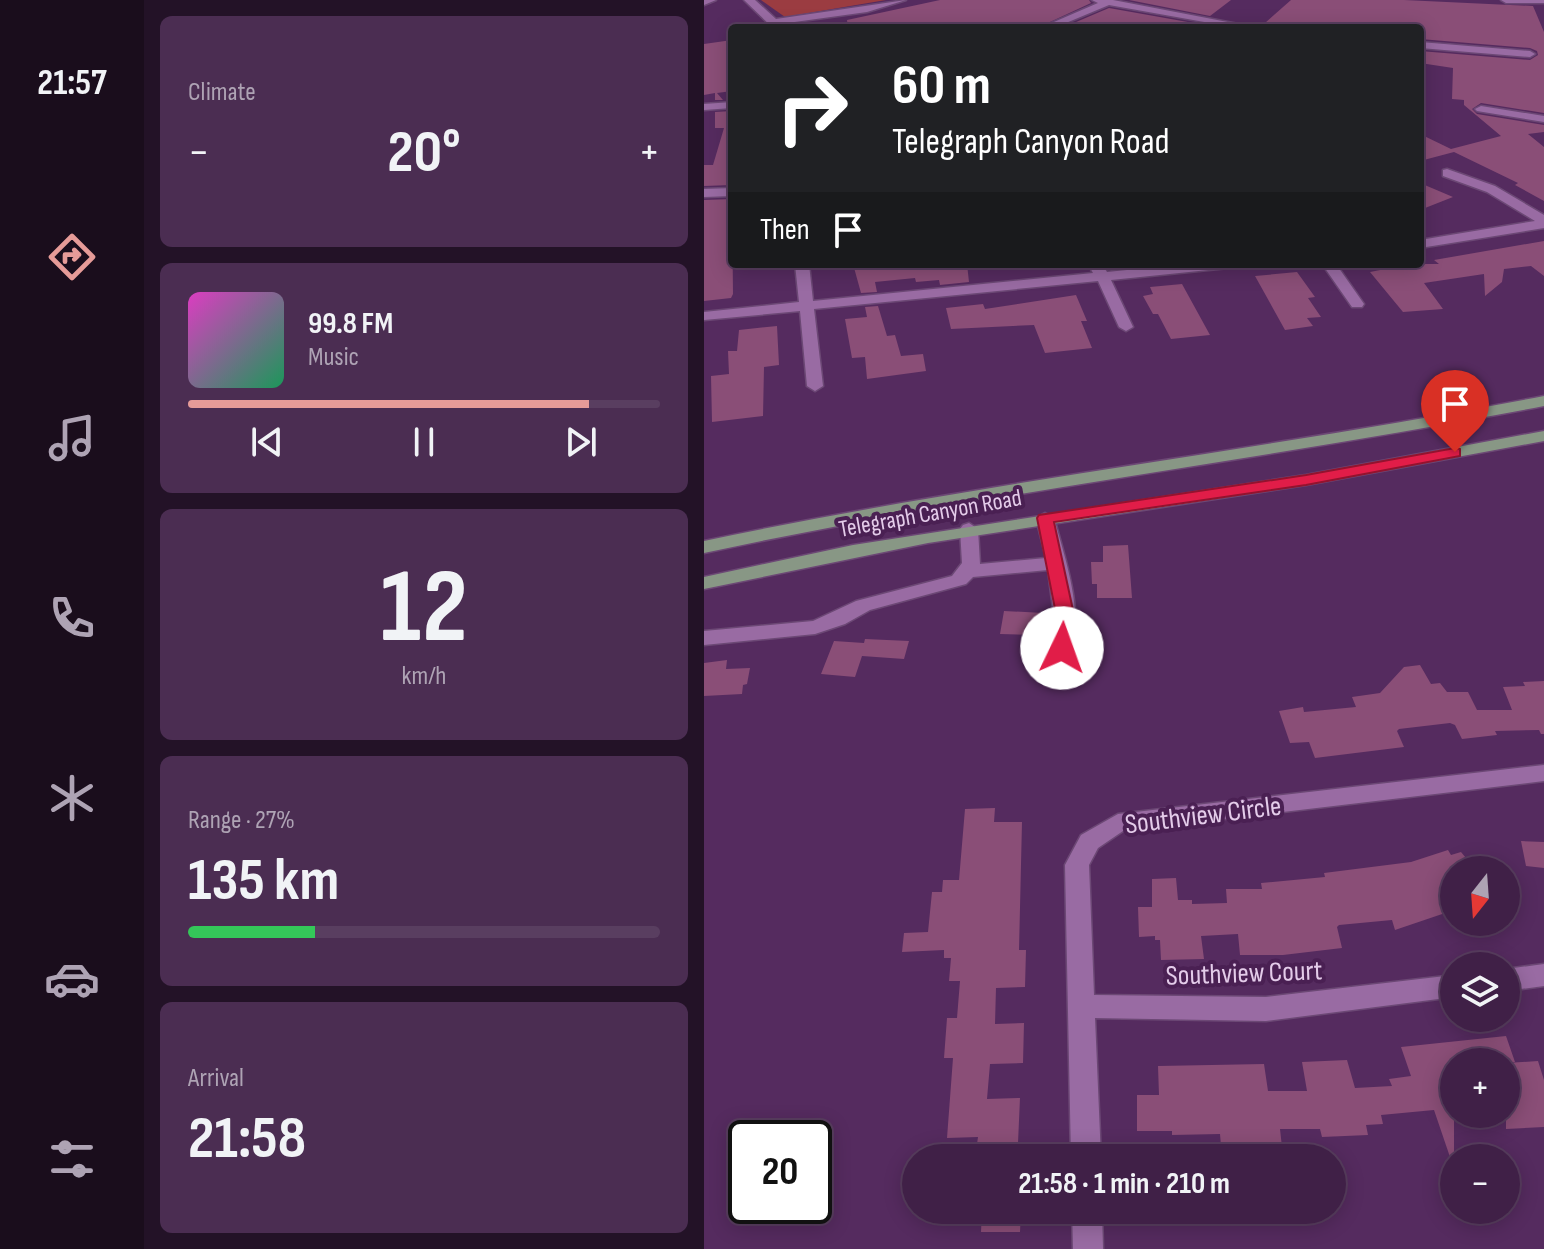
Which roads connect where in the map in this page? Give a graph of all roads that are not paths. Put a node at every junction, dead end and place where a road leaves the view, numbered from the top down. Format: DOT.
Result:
graph roads {
  1 [pos="711,0"];
  2 [pos="749,0"];
  3 [pos="901,0"];
  4 [pos="1506,0"];
  5 [pos="1544,0"];
  6 [pos="1103,1"];
  7 [pos="704,2"];
  8 [pos="775,24"];
  9 [pos="782,24"];
  10 [pos="1054,24"];
  11 [pos="1218,24"];
  12 [pos="1424,45"];
  13 [pos="1530,54"];
  14 [pos="728,105"];
  15 [pos="704,107"];
  16 [pos="1481,109"];
  17 [pos="1544,119"];
  18 [pos="1447,173"];
  19 [pos="728,192"];
  20 [pos="704,193"];
  21 [pos="1544,222"];
  22 [pos="1424,243"];
  23 [pos="802,268"];
  24 [pos="1154,268"];
  25 [pos="1332,268"];
  26 [pos="1099,271"];
  27 [pos="1357,304"];
  28 [pos="806,308"];
  29 [pos="704,316"];
  30 [pos="1126,327"];
  31 [pos="815,386"];
  32 [pos="1544,401"];
  33 [pos="1544,436"];
  34 [pos="1045,518"];
  35 [pos="969,529"];
  36 [pos="704,547"];
  37 [pos="1057,563"];
  38 [pos="970,571"];
  39 [pos="704,583"];
  40 [pos="704,638"];
  41 [pos="1062,648"];
  42 [pos="1544,773"];
  43 [pos="1544,975"];
  44 [pos="1520,978"];
  45 [pos="1440,988"];
  46 [pos="1084,1006"];
  47 [pos="1086,1144"];
  48 [pos="1087,1224"];
  49 [pos="1088,1249"];
  1 -- 7 [label="street"];
  2 -- 8 [label="street"];
  3 -- 9 [label="street"];
  4 -- 5 [label="street"];
  6 -- 10 [label="street"];
  6 -- 11 [label="street"];
  12 -- 13 [label="street"];
  14 -- 15 [label="street"];
  16 -- 17 [label="street"];
  18 -- 21 [label="street"];
  19 -- 20 [label="street"];
  21 -- 22 [label="street"];
  23 -- 28 [label="street"];
  24 -- 26 [label="street"];
  25 -- 27 [label="street"];
  26 -- 28 [label="street"];
  26 -- 30 [label="street"];
  28 -- 29 [label="street"];
  28 -- 31 [label="street"];
  32 -- 36 [label="main road, Telegraph Canyon Road"];
  33 -- 34 [label="main road, Telegraph Canyon Road"];
  34 -- 35 [label="main road, Telegraph Canyon Road"];
  34 -- 37 [label="street"];
  35 -- 38 [label="street"];
  35 -- 39 [label="main road, Telegraph Canyon Road"];
  37 -- 38 [label="street"];
  37 -- 41 [label="street"];
  38 -- 40 [label="street"];
  42 -- 46 [label="street, Southview Circle"];
  43 -- 44 [label="street"];
  45 -- 46 [label="street, Southview Court"];
  46 -- 47 [label="street, Southview Circle"];
  48 -- 49 [label="street"];
}
